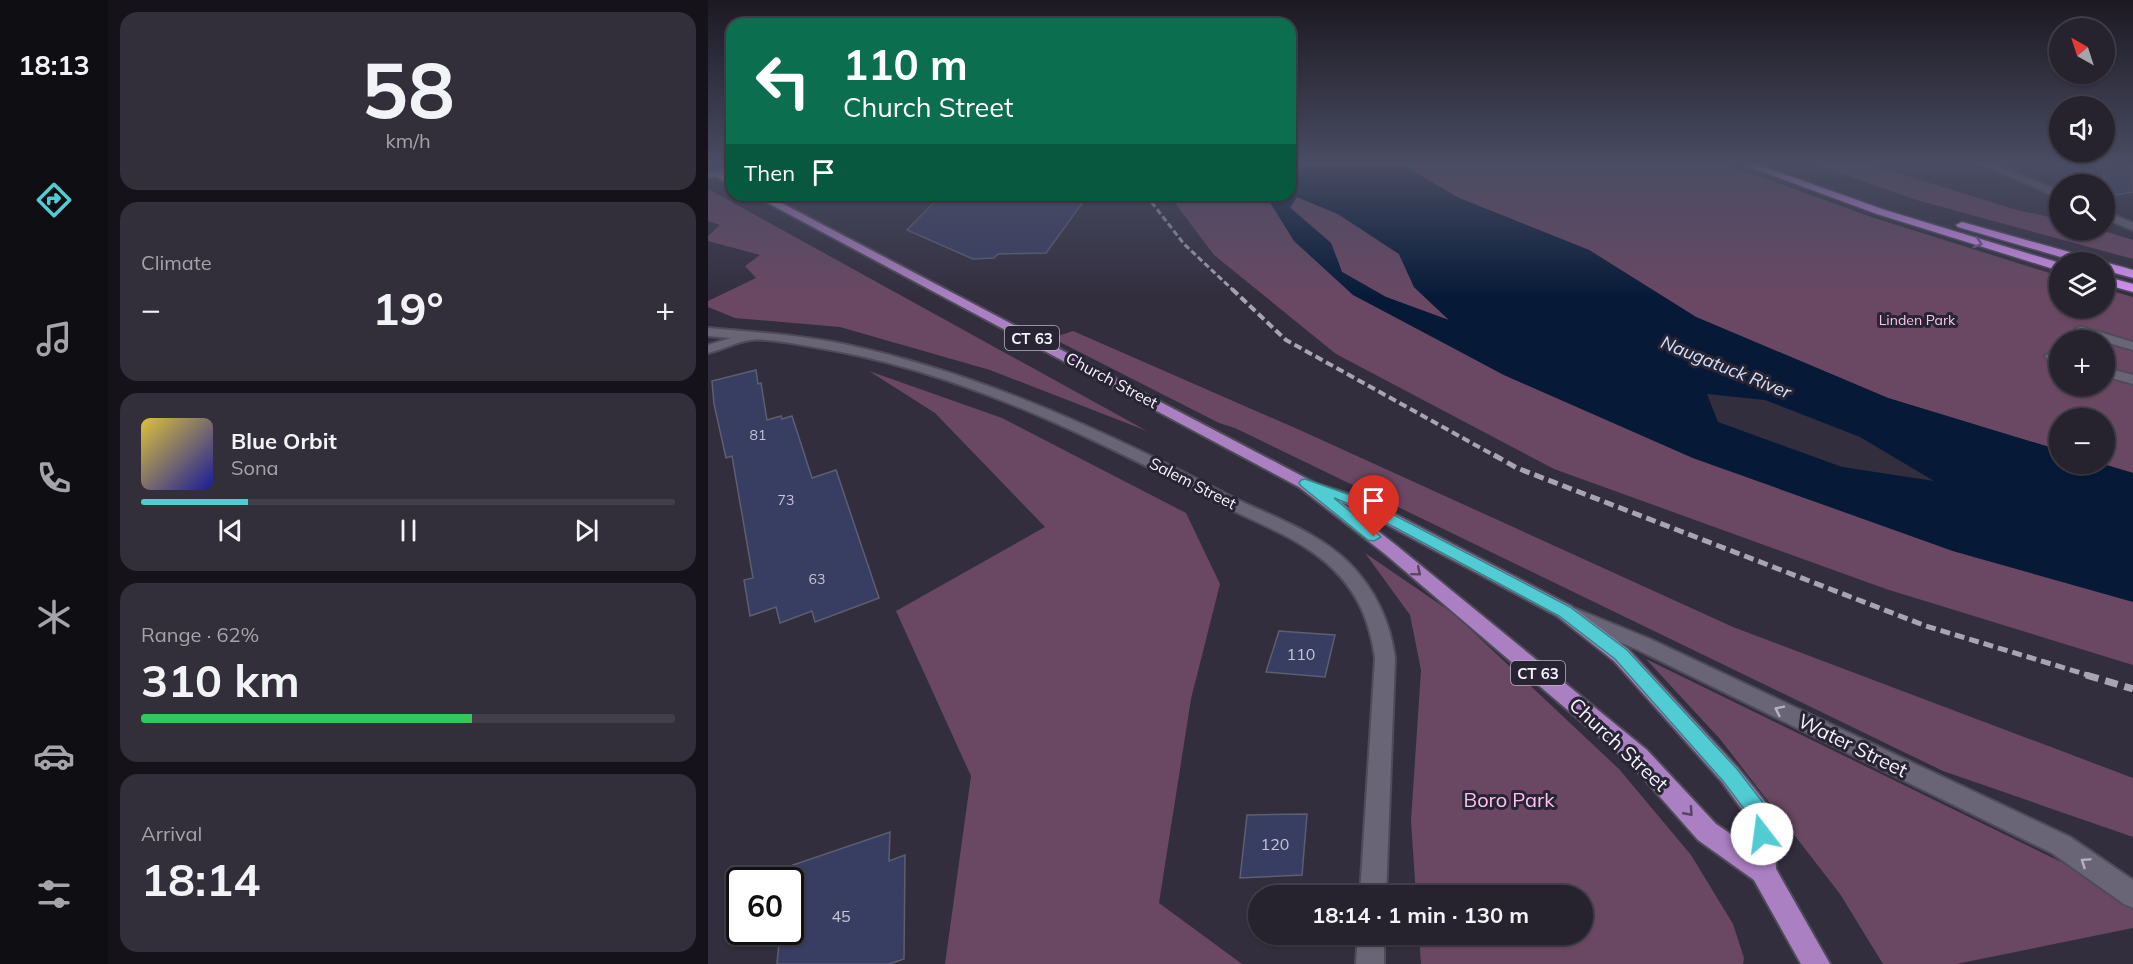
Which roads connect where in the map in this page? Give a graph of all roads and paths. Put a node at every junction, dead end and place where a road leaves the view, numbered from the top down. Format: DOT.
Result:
graph roads {
  1 [pos="783,208"];
  2 [pos="1870,208"];
  3 [pos="1907,208"];
  4 [pos="2115,219"];
  5 [pos="2133,226"];
  6 [pos="2056,252"];
  7 [pos="2049,264"];
  8 [pos="2115,270"];
  9 [pos="2133,274"];
  10 [pos="2115,283"];
  11 [pos="2133,288"];
  12 [pos="708,332"];
  13 [pos="751,336"];
  14 [pos="2115,341"];
  15 [pos="2133,346"];
  16 [pos="708,349"];
  17 [pos="2115,374"];
  18 [pos="2133,380"];
  19 [pos="1305,483"];
  20 [pos="1564,612"];
  21 [pos="1762,871"];
  22 [pos="1374,885"];
  23 [pos="2133,895"];
  24 [pos="1371,945"];
  25 [pos="1370,964"];
  26 [pos="1816,964"];
  1 -- 19 [label="main road, Church Street / CT 63"];
  2 -- 7 [label="highway, one-way"];
  3 -- 6 [label="highway"];
  4 -- 5 [label="street"];
  8 -- 9 [label="highway"];
  10 -- 11 [label="highway"];
  12 -- 13 [label="street, Salem Street"];
  13 -- 16 [label="street"];
  13 -- 22 [label="street, Salem Street"];
  14 -- 15 [label="street"];
  17 -- 18 [label="street"];
  19 -- 20 [label="main road, Church Street"];
  19 -- 21 [label="main road, Church Street / CT 63, one-way"];
  20 -- 21 [label="main road, Church Street"];
  23 -- 20 [label="street, Water Street, one-way"];
  21 -- 26 [label="main road, Church Street / CT 63"];
  24 -- 25 [label="street"];
}
